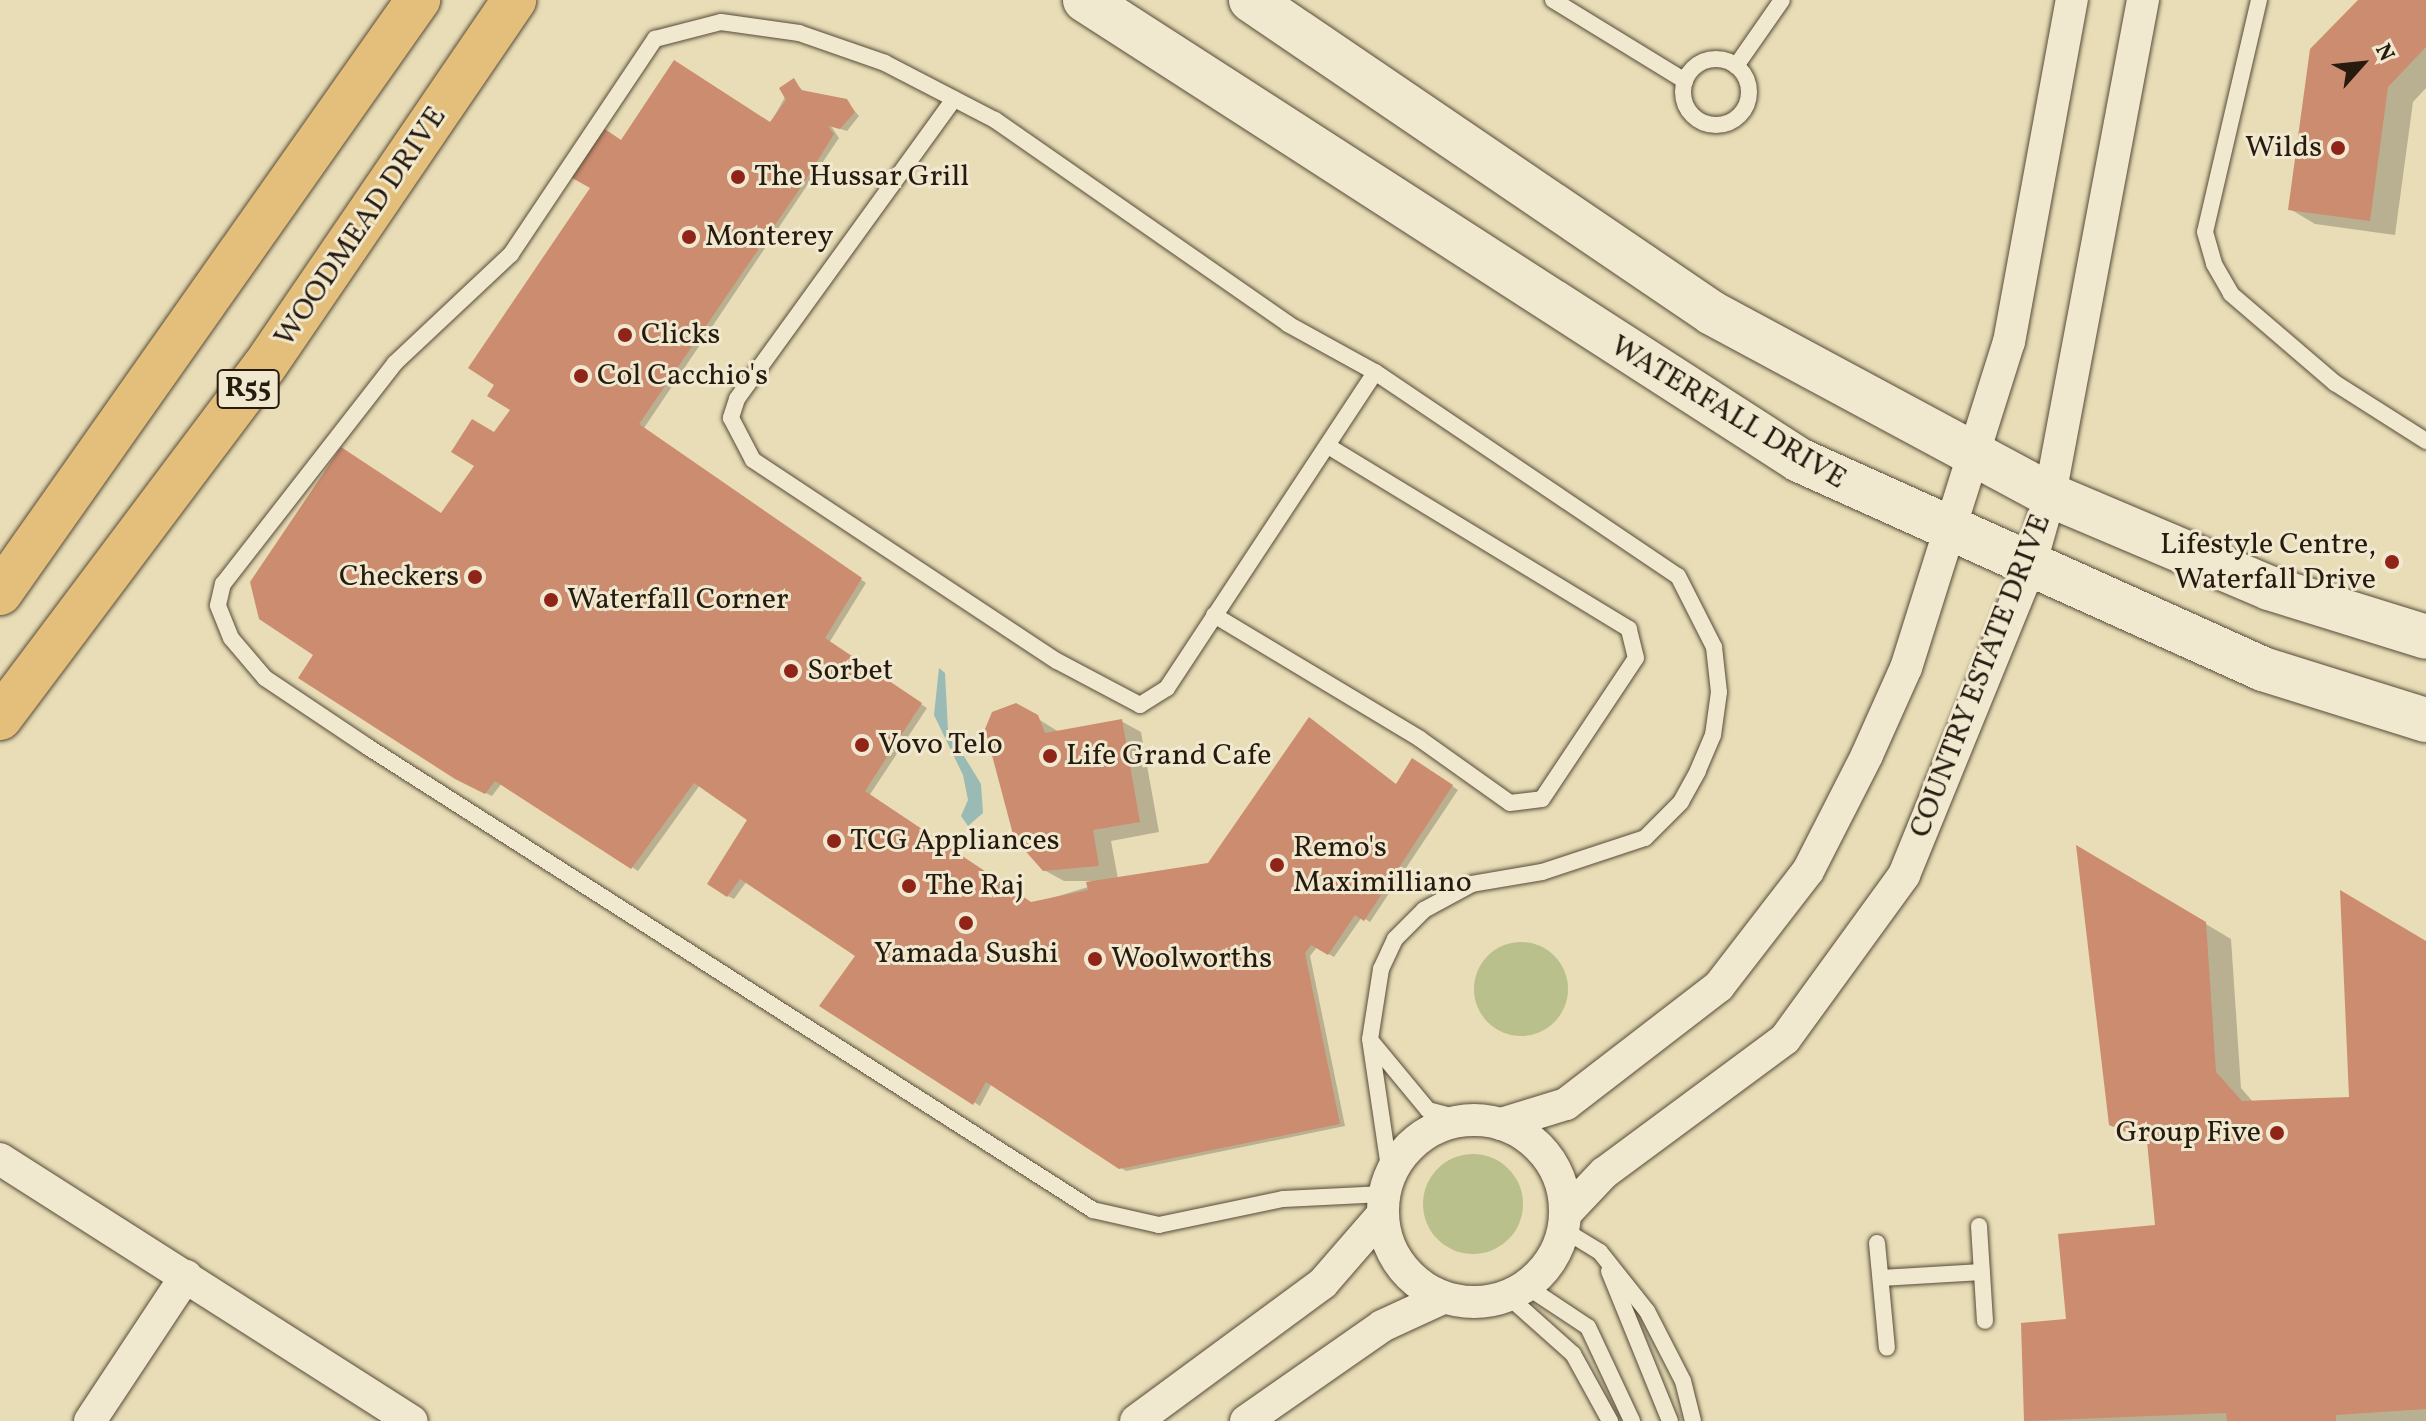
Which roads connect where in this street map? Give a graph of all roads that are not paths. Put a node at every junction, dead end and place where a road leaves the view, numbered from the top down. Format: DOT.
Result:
graph roads {
  1 [pos="417,0"];
  2 [pos="514,0"];
  3 [pos="535,0"];
  4 [pos="1085,0"];
  5 [pos="1251,0"];
  6 [pos="1553,0"];
  7 [pos="1782,0"];
  8 [pos="2072,0"];
  9 [pos="2143,0"];
  10 [pos="2259,0"];
  11 [pos="482,50"];
  12 [pos="1736,66"];
  13 [pos="1685,81"];
  14 [pos="954,99"];
  15 [pos="1375,372"];
  16 [pos="2426,441"];
  17 [pos="1328,446"];
  18 [pos="1974,453"];
  19 [pos="2050,495"];
  20 [pos="1948,532"];
  21 [pos="2030,566"];
  22 [pos="0,593"];
  23 [pos="1214,615"];
  24 [pos="2426,637"];
  25 [pos="0,718"];
  26 [pos="2426,720"];
  27 [pos="1370,1039"];
  28 [pos="1465,1120"];
  29 [pos="1501,1124"];
  30 [pos="0,1159"];
  31 [pos="1385,1194"];
  32 [pos="1565,1222"];
  33 [pos="1979,1226"];
  34 [pos="1877,1243"];
  35 [pos="1600,1252"];
  36 [pos="1982,1272"];
  37 [pos="186,1276"];
  38 [pos="1881,1278"];
  39 [pos="1517,1291"];
  40 [pos="1443,1298"];
  41 [pos="1985,1321"];
  42 [pos="1887,1348"];
  43 [pos="90,1421"];
  44 [pos="412,1421"];
  45 [pos="1136,1421"];
  46 [pos="1246,1421"];
  47 [pos="1610,1421"];
  48 [pos="1632,1421"];
  49 [pos="1670,1421"];
  50 [pos="1693,1421"];
  1 -- 22 [label="main road"];
  2 -- 11 [label="main road, WOODMEAD DRIVE / R55"];
  3 -- 11 [label="main road"];
  4 -- 20 [label="main road, WATERFALL DRIVE"];
  5 -- 18 [label="main road"];
  6 -- 13 [label="lane"];
  7 -- 12 [label="lane"];
  8 -- 18 [label="street"];
  9 -- 19 [label="street, COUNTRY ESTATE DRIVE"];
  10 -- 16 [label="lane"];
  11 -- 25 [label="main road, WOODMEAD DRIVE / R55"];
  12 -- 13 [label="lane"];
  12 -- 13 [label="lane"];
  14 -- 15 [label="lane"];
  14 -- 23 [label="lane"];
  14 -- 31 [label="lane"];
  15 -- 17 [label="lane"];
  15 -- 27 [label="lane"];
  17 -- 23 [label="lane"];
  17 -- 23 [label="lane"];
  18 -- 19 [label="main road"];
  18 -- 20 [label="street"];
  19 -- 21 [label="street, COUNTRY ESTATE DRIVE"];
  19 -- 24 [label="main road"];
  20 -- 21 [label="main road, WATERFALL DRIVE"];
  20 -- 29 [label="street"];
  21 -- 26 [label="main road, WATERFALL DRIVE"];
  21 -- 32 [label="street, COUNTRY ESTATE DRIVE"];
  27 -- 28 [label="lane"];
  27 -- 31 [label="lane"];
  28 -- 29 [label="street"];
  28 -- 31 [label="street"];
  29 -- 32 [label="street"];
  30 -- 37 [label="street"];
  31 -- 40 [label="street"];
  31 -- 45 [label="street"];
  32 -- 35 [label="lane"];
  32 -- 39 [label="street"];
  33 -- 36 [label="lane"];
  34 -- 38 [label="lane"];
  35 -- 49 [label="lane"];
  35 -- 50 [label="lane"];
  36 -- 38 [label="lane"];
  36 -- 41 [label="lane"];
  37 -- 43 [label="street"];
  37 -- 44 [label="street"];
  38 -- 42 [label="lane"];
  39 -- 40 [label="street"];
  39 -- 47 [label="lane"];
  39 -- 48 [label="lane"];
  40 -- 46 [label="street"];
}
